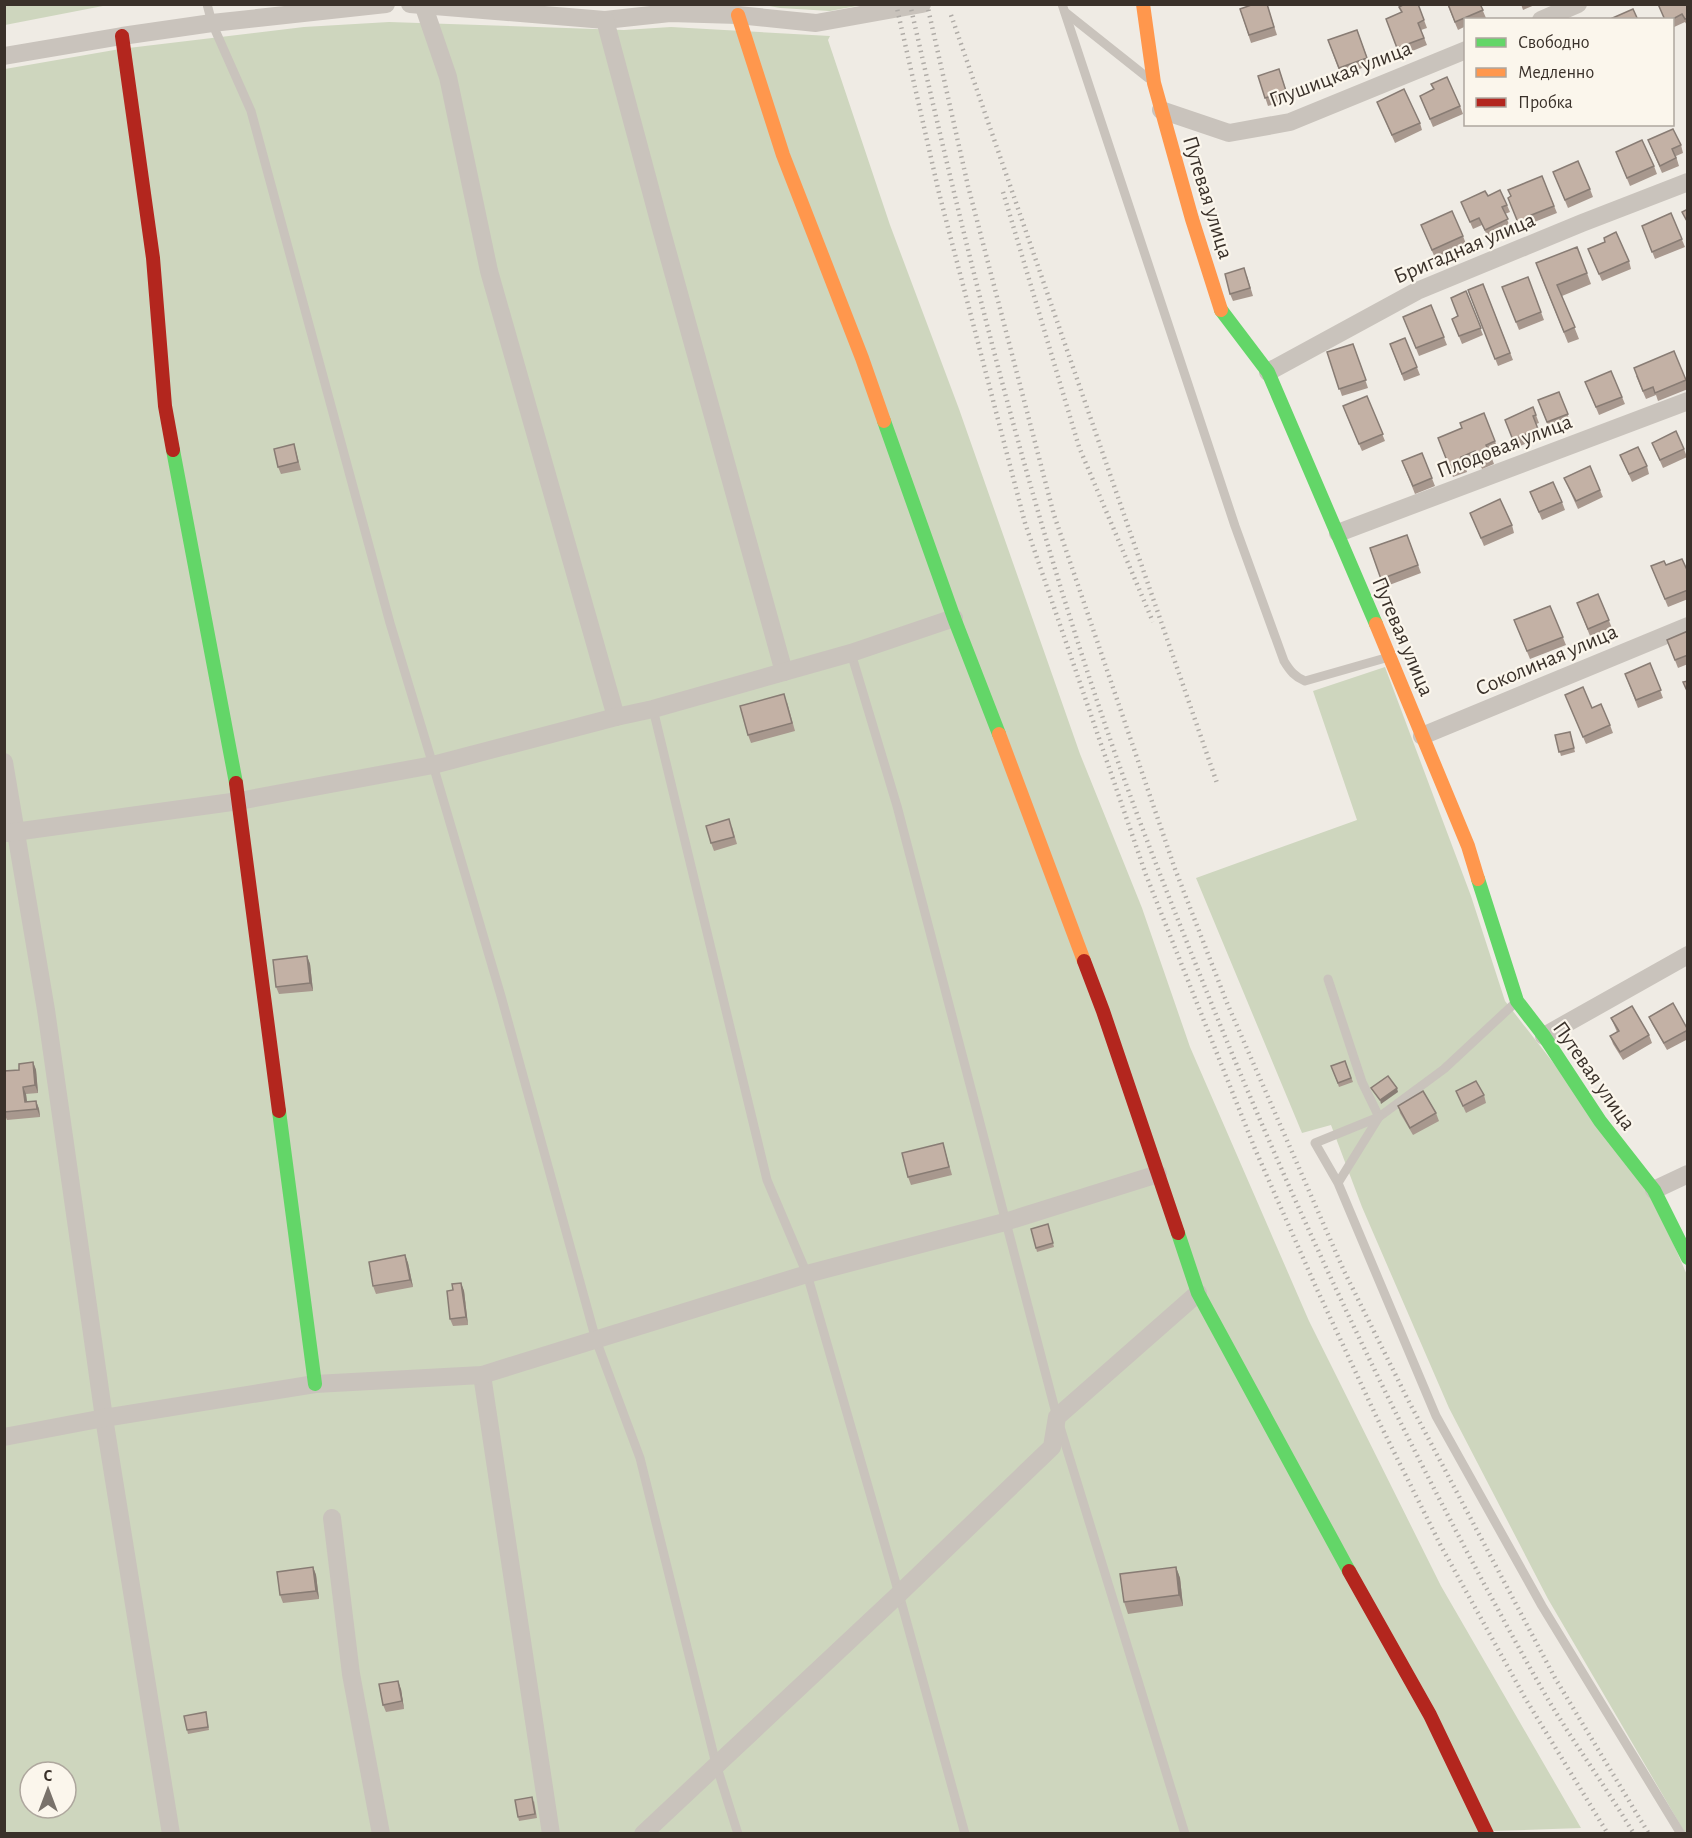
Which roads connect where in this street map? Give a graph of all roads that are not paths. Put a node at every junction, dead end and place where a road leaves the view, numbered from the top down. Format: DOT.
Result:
graph roads {
  1 [pos="207,4"];
  2 [pos="386,4"];
  3 [pos="922,4"];
  4 [pos="1143,4"];
  5 [pos="1578,4"];
  6 [pos="417,6"];
  7 [pos="1064,8"];
  8 [pos="672,9"];
  9 [pos="738,15"];
  10 [pos="1546,18"];
  11 [pos="605,20"];
  12 [pos="212,23"];
  13 [pos="122,36"];
  14 [pos="1464,51"];
  15 [pos="4,56"];
  16 [pos="1154,83"];
  17 [pos="1161,110"];
  18 [pos="1688,182"];
  19 [pos="1268,372"];
  20 [pos="1688,401"];
  21 [pos="1338,533"];
  22 [pos="954,618"];
  23 [pos="1688,626"];
  24 [pos="851,653"];
  25 [pos="1390,656"];
  26 [pos="784,672"];
  27 [pos="653,709"];
  28 [pos="616,717"];
  29 [pos="1422,736"];
  30 [pos="4,762"];
  31 [pos="433,765"];
  32 [pos="239,801"];
  33 [pos="10,832"];
  34 [pos="1688,955"];
  35 [pos="1328,979"];
  36 [pos="1517,1001"];
  37 [pos="1544,1036"];
  38 [pos="1379,1117"];
  39 [pos="1158,1174"];
  40 [pos="1688,1174"];
  41 [pos="1338,1183"];
  42 [pos="1654,1190"];
  43 [pos="1005,1222"];
  44 [pos="1688,1258"];
  45 [pos="807,1274"];
  46 [pos="1198,1293"];
  47 [pos="596,1340"];
  48 [pos="482,1375"];
  49 [pos="315,1384"];
  50 [pos="1057,1417"];
  51 [pos="104,1418"];
  52 [pos="4,1437"];
  53 [pos="332,1518"];
  54 [pos="899,1594"];
  55 [pos="716,1764"];
  56 [pos="171,1833"];
  57 [pos="381,1833"];
  58 [pos="551,1833"];
  59 [pos="643,1833"];
  60 [pos="738,1833"];
  61 [pos="965,1833"];
  62 [pos="1185,1833"];
  63 [pos="1487,1833"];
  64 [pos="1681,1833"];
  1 -- 12 [label="lane"];
  2 -- 12 [label="street"];
  3 -- 9 [label="street"];
  4 -- 16 [label="street, Путевая улица"];
  5 -- 10 [label="street"];
  6 -- 11 [label="street"];
  6 -- 28 [label="street"];
  7 -- 16 [label="lane"];
  7 -- 25 [label="lane"];
  8 -- 9 [label="street"];
  8 -- 11 [label="street"];
  9 -- 22 [label="street"];
  11 -- 26 [label="street"];
  12 -- 13 [label="street"];
  12 -- 31 [label="lane"];
  13 -- 15 [label="street"];
  13 -- 32 [label="street"];
  14 -- 17 [label="street, Глушицкая улица"];
  16 -- 17 [label="street, Путевая улица"];
  17 -- 19 [label="street, Путевая улица"];
  18 -- 19 [label="street, Бригадная улица"];
  19 -- 21 [label="street, Путевая улица"];
  20 -- 21 [label="street, Плодовая улица"];
  21 -- 25 [label="street, Путевая улица"];
  22 -- 24 [label="street"];
  22 -- 39 [label="street"];
  23 -- 29 [label="street, Соколиная улица"];
  24 -- 26 [label="street"];
  24 -- 43 [label="lane"];
  25 -- 29 [label="street, Путевая улица"];
  26 -- 27 [label="street"];
  27 -- 28 [label="street"];
  27 -- 45 [label="lane"];
  28 -- 31 [label="street"];
  29 -- 36 [label="street, Путевая улица"];
  30 -- 33 [label="street"];
  31 -- 32 [label="street"];
  31 -- 47 [label="lane"];
  32 -- 33 [label="street"];
  32 -- 49 [label="street"];
  33 -- 51 [label="street"];
  34 -- 37 [label="street"];
  35 -- 38 [label="lane"];
  36 -- 37 [label="street, Путевая улица"];
  36 -- 38 [label="lane"];
  37 -- 42 [label="street, Путевая улица"];
  38 -- 41 [label="lane"];
  38 -- 41 [label="lane"];
  39 -- 43 [label="street"];
  39 -- 46 [label="street"];
  40 -- 42 [label="street"];
  41 -- 64 [label="lane"];
  42 -- 44 [label="street, Путевая улица"];
  43 -- 45 [label="street"];
  43 -- 50 [label="lane"];
  45 -- 47 [label="street"];
  45 -- 54 [label="lane"];
  46 -- 50 [label="street"];
  46 -- 63 [label="street"];
  47 -- 48 [label="street"];
  47 -- 55 [label="lane"];
  48 -- 49 [label="street"];
  48 -- 58 [label="street"];
  49 -- 51 [label="street"];
  50 -- 54 [label="street"];
  50 -- 62 [label="lane"];
  51 -- 52 [label="street"];
  51 -- 56 [label="street"];
  53 -- 57 [label="street"];
  54 -- 55 [label="street"];
  54 -- 61 [label="lane"];
  55 -- 59 [label="street"];
  55 -- 60 [label="lane"];
}
